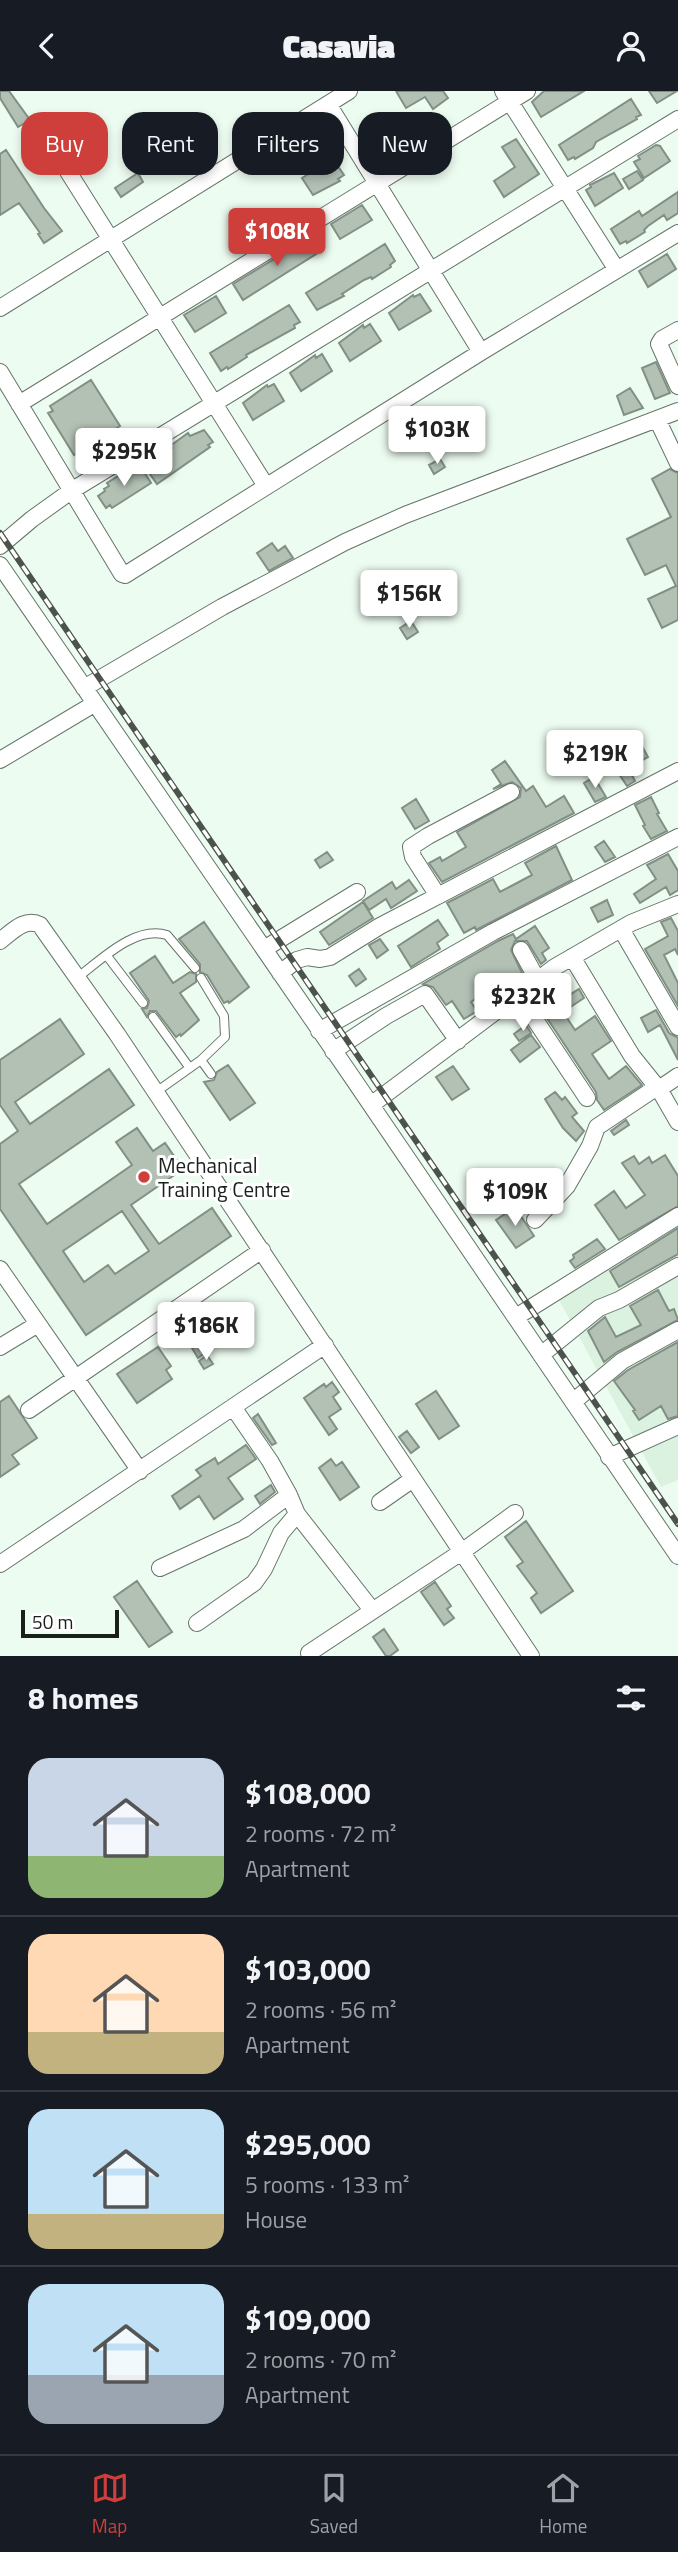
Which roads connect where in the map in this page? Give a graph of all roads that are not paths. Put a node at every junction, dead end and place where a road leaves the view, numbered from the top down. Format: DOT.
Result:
graph roads {
  1 [pos="349,91"];
  2 [pos="527,91"];
  3 [pos="506,96"];
  4 [pos="328,104"];
  5 [pos="678,118"];
  6 [pos="71,175"];
  7 [pos="377,184"];
  8 [pos="565,189"];
  9 [pos="678,233"];
  10 [pos="111,240"];
  11 [pos="617,270"];
  12 [pos="431,271"];
  13 [pos="0,308"];
  14 [pos="159,318"];
  15 [pos="678,330"];
  16 [pos="481,352"];
  17 [pos="0,372"];
  18 [pos="678,386"];
  19 [pos="19,404"];
  20 [pos="215,405"];
  21 [pos="678,411"];
  22 [pos="657,419"];
  23 [pos="678,463"];
  24 [pos="267,486"];
  25 [pos="71,491"];
  26 [pos="0,546"];
  27 [pos="0,565"];
  28 [pos="84,688"];
  29 [pos="94,704"];
  30 [pos="0,760"];
  31 [pos="678,771"];
  32 [pos="511,792"];
  33 [pos="678,837"];
  34 [pos="357,892"];
  35 [pos="438,896"];
  36 [pos="677,907"];
  37 [pos="621,929"];
  38 [pos="0,941"];
  39 [pos="264,949"];
  40 [pos="521,950"];
  41 [pos="107,956"];
  42 [pos="572,957"];
  43 [pos="195,968"];
  44 [pos="280,973"];
  45 [pos="78,977"];
  46 [pos="201,978"];
  47 [pos="415,978"];
  48 [pos="537,979"];
  49 [pos="425,994"];
  50 [pos="518,994"];
  51 [pos="144,1003"];
  52 [pos="153,1017"];
  53 [pos="678,1027"];
  54 [pos="319,1031"];
  55 [pos="458,1041"];
  56 [pos="333,1051"];
  57 [pos="201,1059"];
  58 [pos="189,1067"];
  59 [pos="211,1074"];
  60 [pos="678,1076"];
  61 [pos="658,1088"];
  62 [pos="156,1092"];
  63 [pos="587,1098"];
  64 [pos="371,1105"];
  65 [pos="678,1122"];
  66 [pos="678,1216"];
  67 [pos="535,1220"];
  68 [pos="262,1250"];
  69 [pos="678,1266"];
  70 [pos="0,1269"];
  71 [pos="516,1317"];
  72 [pos="38,1324"];
  73 [pos="678,1330"];
  74 [pos="325,1345"];
  75 [pos="0,1347"];
  76 [pos="541,1355"];
  77 [pos="76,1378"];
  78 [pos="573,1402"];
  79 [pos="233,1406"];
  80 [pos="29,1410"];
  81 [pos="678,1426"];
  82 [pos="609,1457"];
  83 [pos="140,1471"];
  84 [pos="413,1479"];
  85 [pos="289,1495"];
  86 [pos="380,1502"];
  87 [pos="515,1513"];
  88 [pos="297,1514"];
  89 [pos="463,1551"];
  90 [pos="678,1556"];
  91 [pos="0,1564"];
  92 [pos="160,1568"];
  93 [pos="372,1610"];
  94 [pos="197,1623"];
  95 [pos="309,1653"];
  96 [pos="531,1656"];
  1 -- 4 [label="street"];
  2 -- 3 [label="street"];
  3 -- 7 [label="street"];
  3 -- 8 [label="street"];
  4 -- 7 [label="street"];
  4 -- 10 [label="street"];
  5 -- 8 [label="street"];
  6 -- 10 [label="street"];
  7 -- 12 [label="street"];
  7 -- 14 [label="street"];
  8 -- 11 [label="street"];
  8 -- 12 [label="street"];
  9 -- 11 [label="street"];
  10 -- 13 [label="street"];
  10 -- 14 [label="street"];
  11 -- 16 [label="street"];
  12 -- 16 [label="street"];
  12 -- 20 [label="street"];
  14 -- 19 [label="street"];
  14 -- 20 [label="street"];
  15 -- 18 [label="street"];
  16 -- 24 [label="street"];
  17 -- 19 [label="street"];
  19 -- 25 [label="street"];
  20 -- 24 [label="street"];
  20 -- 25 [label="street"];
  21 -- 22 [label="street"];
  22 -- 23 [label="street"];
  22 -- 28 [label="street"];
  24 -- 25 [label="street"];
  25 -- 26 [label="street"];
  27 -- 28 [label="street"];
  28 -- 29 [label="street"];
  29 -- 30 [label="street"];
  29 -- 39 [label="street"];
  31 -- 35 [label="street"];
  32 -- 35 [label="street"];
  33 -- 47 [label="street"];
  34 -- 39 [label="street"];
  35 -- 44 [label="street"];
  36 -- 37 [label="street"];
  37 -- 42 [label="street"];
  37 -- 53 [label="street"];
  38 -- 45 [label="street"];
  39 -- 44 [label="street"];
  40 -- 48 [label="street"];
  41 -- 43 [label="lane"];
  41 -- 45 [label="lane"];
  41 -- 51 [label="lane"];
  42 -- 48 [label="street"];
  42 -- 61 [label="street"];
  44 -- 54 [label="street"];
  45 -- 62 [label="street"];
  46 -- 57 [label="lane"];
  47 -- 49 [label="street"];
  47 -- 54 [label="street"];
  48 -- 50 [label="street"];
  49 -- 55 [label="street"];
  49 -- 56 [label="street"];
  50 -- 55 [label="street"];
  50 -- 63 [label="street"];
  52 -- 58 [label="lane"];
  54 -- 56 [label="street"];
  55 -- 64 [label="street"];
  56 -- 64 [label="street"];
  57 -- 58 [label="lane"];
  57 -- 59 [label="lane"];
  58 -- 62 [label="lane"];
  60 -- 61 [label="street"];
  61 -- 65 [label="street"];
  61 -- 67 [label="street"];
  62 -- 68 [label="street"];
  64 -- 71 [label="street"];
  66 -- 71 [label="street"];
  68 -- 74 [label="street"];
  68 -- 77 [label="street"];
  69 -- 76 [label="street"];
  70 -- 72 [label="street"];
  71 -- 76 [label="street"];
  72 -- 75 [label="street"];
  72 -- 77 [label="street"];
  73 -- 78 [label="street"];
  74 -- 79 [label="street"];
  74 -- 84 [label="street"];
  76 -- 78 [label="street"];
  77 -- 80 [label="street"];
  77 -- 83 [label="street"];
  78 -- 82 [label="street"];
  79 -- 83 [label="street"];
  79 -- 85 [label="street"];
  81 -- 82 [label="street"];
  82 -- 90 [label="street"];
  83 -- 91 [label="street"];
  84 -- 86 [label="street"];
  84 -- 89 [label="street"];
  85 -- 88 [label="street"];
  85 -- 92 [label="street"];
  87 -- 89 [label="street"];
  88 -- 93 [label="street"];
  88 -- 94 [label="street"];
  89 -- 93 [label="street"];
  89 -- 96 [label="street"];
  93 -- 95 [label="street"];
}
